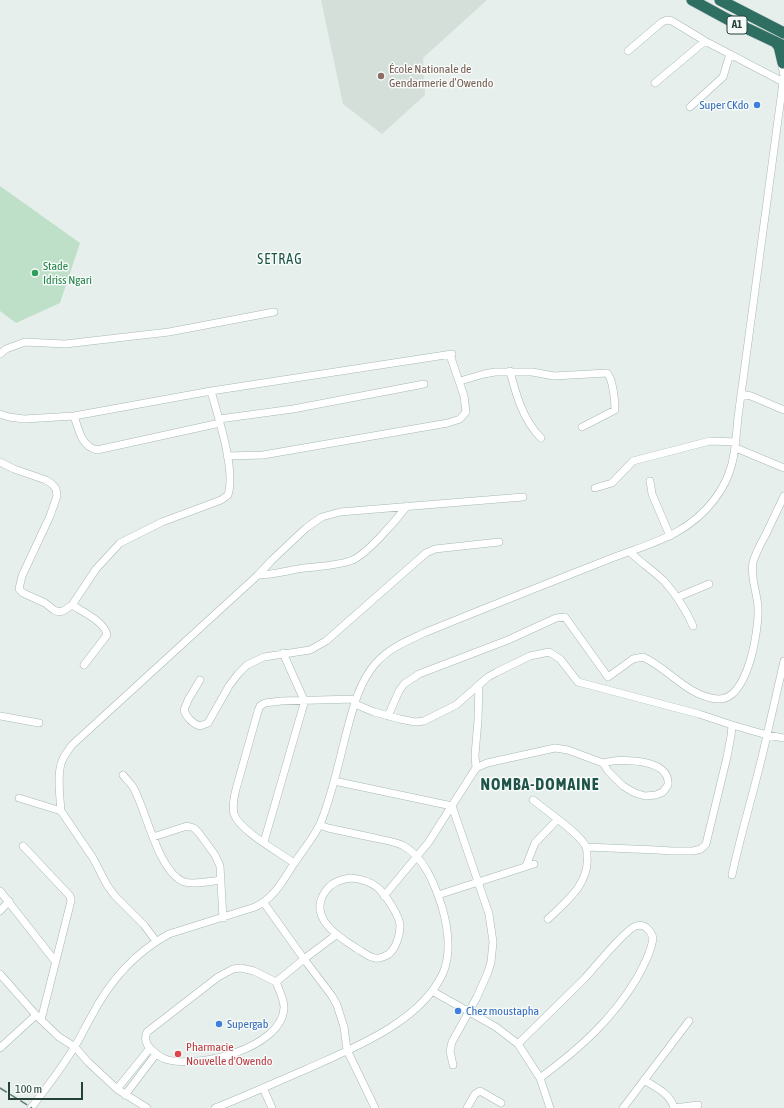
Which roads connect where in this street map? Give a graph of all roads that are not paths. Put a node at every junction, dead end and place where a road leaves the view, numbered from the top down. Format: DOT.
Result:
graph roads {
  1 [pos="692,0"];
  2 [pos="720,0"];
  3 [pos="784,33"];
  4 [pos="705,41"];
  5 [pos="780,45"];
  6 [pos="628,51"];
  7 [pos="730,54"];
  8 [pos="783,60"];
  9 [pos="783,77"];
  10 [pos="655,83"];
  11 [pos="690,107"];
  12 [pos="274,312"];
  13 [pos="0,354"];
  14 [pos="510,372"];
  15 [pos="460,381"];
  16 [pos="424,384"];
  17 [pos="211,391"];
  18 [pos="741,394"];
  19 [pos="784,410"];
  20 [pos="0,414"];
  21 [pos="74,416"];
  22 [pos="220,421"];
  23 [pos="582,427"];
  24 [pos="541,438"];
  25 [pos="736,445"];
  26 [pos="227,456"];
  27 [pos="0,462"];
  28 [pos="784,468"];
  29 [pos="650,481"];
  30 [pos="595,488"];
  31 [pos="784,496"];
  32 [pos="523,497"];
  33 [pos="407,506"];
  34 [pos="670,536"];
  35 [pos="499,542"];
  36 [pos="630,552"];
  37 [pos="258,575"];
  38 [pos="709,584"];
  39 [pos="678,597"];
  40 [pos="72,605"];
  41 [pos="693,626"];
  42 [pos="283,653"];
  43 [pos="784,661"];
  44 [pos="84,665"];
  45 [pos="200,680"];
  46 [pos="479,685"];
  47 [pos="305,700"];
  48 [pos="355,702"];
  49 [pos="0,716"];
  50 [pos="388,716"];
  51 [pos="39,723"];
  52 [pos="732,725"];
  53 [pos="767,735"];
  54 [pos="784,738"];
  55 [pos="603,763"];
  56 [pos="476,768"];
  57 [pos="123,775"];
  58 [pos="334,781"];
  59 [pos="19,798"];
  60 [pos="533,800"];
  61 [pos="452,806"];
  62 [pos="61,811"];
  63 [pos="557,820"];
  64 [pos="320,825"];
  65 [pos="153,837"];
  66 [pos="264,842"];
  67 [pos="23,846"];
  68 [pos="586,847"];
  69 [pos="418,857"];
  70 [pos="294,863"];
  71 [pos="534,864"];
  72 [pos="526,866"];
  73 [pos="732,875"];
  74 [pos="221,880"];
  75 [pos="478,881"];
  76 [pos="0,891"];
  77 [pos="438,895"];
  78 [pos="384,896"];
  79 [pos="9,901"];
  80 [pos="264,903"];
  81 [pos="0,911"];
  82 [pos="224,918"];
  83 [pos="548,919"];
  84 [pos="336,935"];
  85 [pos="156,941"];
  86 [pos="304,959"];
  87 [pos="55,961"];
  88 [pos="0,974"];
  89 [pos="276,982"];
  90 [pos="432,991"];
  91 [pos="468,1012"];
  92 [pos="39,1018"];
  93 [pos="689,1020"];
  94 [pos="518,1044"];
  95 [pos="75,1047"];
  96 [pos="0,1048"];
  97 [pos="150,1048"];
  98 [pos="347,1050"];
  99 [pos="156,1054"];
  100 [pos="453,1065"];
  101 [pos="540,1078"];
  102 [pos="644,1080"];
  103 [pos="263,1088"];
  104 [pos="117,1089"];
  105 [pos="125,1094"];
  106 [pos="501,1103"];
  107 [pos="698,1105"];
  108 [pos="31,1108"];
  109 [pos="147,1108"];
  110 [pos="215,1108"];
  111 [pos="272,1108"];
  112 [pos="375,1108"];
  113 [pos="466,1108"];
  114 [pos="550,1108"];
  115 [pos="624,1108"];
  116 [pos="674,1108"];
  1 -- 5 [label="highway, A1"];
  2 -- 3 [label="highway, A1"];
  4 -- 6 [label="street"];
  4 -- 7 [label="street"];
  4 -- 10 [label="street"];
  5 -- 8 [label="highway"];
  7 -- 9 [label="street"];
  7 -- 11 [label="street"];
  8 -- 9 [label="street"];
  9 -- 18 [label="street"];
  12 -- 13 [label="street"];
  14 -- 15 [label="street"];
  14 -- 23 [label="street"];
  14 -- 24 [label="street"];
  15 -- 17 [label="street"];
  15 -- 26 [label="street"];
  16 -- 22 [label="street"];
  17 -- 21 [label="street"];
  17 -- 22 [label="street"];
  18 -- 19 [label="street"];
  18 -- 25 [label="street"];
  20 -- 21 [label="street"];
  21 -- 22 [label="street"];
  22 -- 26 [label="street"];
  25 -- 28 [label="street"];
  25 -- 30 [label="street"];
  25 -- 34 [label="street"];
  26 -- 40 [label="street"];
  27 -- 40 [label="street"];
  29 -- 34 [label="street"];
  31 -- 50 [label="street"];
  32 -- 33 [label="street"];
  33 -- 37 [label="street"];
  33 -- 37 [label="street"];
  34 -- 36 [label="street"];
  35 -- 42 [label="street"];
  36 -- 39 [label="street"];
  36 -- 48 [label="street"];
  37 -- 62 [label="street"];
  38 -- 39 [label="street"];
  39 -- 41 [label="street"];
  40 -- 44 [label="street"];
  42 -- 45 [label="street"];
  42 -- 47 [label="street"];
  43 -- 53 [label="street"];
  46 -- 50 [label="street"];
  46 -- 52 [label="street"];
  46 -- 56 [label="street"];
  47 -- 48 [label="street"];
  47 -- 66 [label="street"];
  47 -- 66 [label="street"];
  48 -- 50 [label="street"];
  48 -- 58 [label="street"];
  49 -- 51 [label="street"];
  52 -- 53 [label="street"];
  52 -- 68 [label="street"];
  53 -- 54 [label="street"];
  53 -- 73 [label="street"];
  55 -- 55 [label="street"];
  55 -- 56 [label="street"];
  56 -- 61 [label="street"];
  57 -- 65 [label="street"];
  58 -- 61 [label="street"];
  58 -- 64 [label="street"];
  59 -- 62 [label="street"];
  60 -- 63 [label="street"];
  61 -- 69 [label="street"];
  61 -- 75 [label="street"];
  62 -- 85 [label="street"];
  63 -- 68 [label="street"];
  63 -- 72 [label="street"];
  64 -- 69 [label="street"];
  64 -- 70 [label="street"];
  65 -- 74 [label="street"];
  65 -- 74 [label="street"];
  66 -- 70 [label="street"];
  67 -- 87 [label="street"];
  68 -- 83 [label="street"];
  69 -- 77 [label="street"];
  69 -- 78 [label="street"];
  70 -- 80 [label="street"];
  71 -- 72 [label="street"];
  72 -- 75 [label="street"];
  74 -- 82 [label="street"];
  75 -- 77 [label="street"];
  75 -- 91 [label="street"];
  76 -- 79 [label="street"];
  77 -- 90 [label="street"];
  78 -- 84 [label="street"];
  78 -- 84 [label="street"];
  79 -- 81 [label="street"];
  79 -- 87 [label="street"];
  80 -- 82 [label="street"];
  80 -- 86 [label="street"];
  82 -- 85 [label="street"];
  84 -- 86 [label="street"];
  85 -- 95 [label="street"];
  86 -- 89 [label="street"];
  86 -- 98 [label="street"];
  87 -- 92 [label="street"];
  88 -- 92 [label="street"];
  89 -- 97 [label="street"];
  89 -- 99 [label="street"];
  90 -- 91 [label="street"];
  90 -- 98 [label="street"];
  91 -- 94 [label="street"];
  91 -- 100 [label="street"];
  92 -- 95 [label="street"];
  92 -- 96 [label="street"];
  93 -- 102 [label="street"];
  94 -- 101 [label="street"];
  94 -- 101 [label="street"];
  95 -- 104 [label="street"];
  95 -- 108 [label="street"];
  97 -- 99 [label="street"];
  97 -- 104 [label="street"];
  98 -- 103 [label="street"];
  98 -- 112 [label="street"];
  99 -- 105 [label="street"];
  101 -- 114 [label="street"];
  102 -- 115 [label="street"];
  102 -- 116 [label="street"];
  103 -- 110 [label="street"];
  103 -- 111 [label="street"];
  104 -- 105 [label="street"];
  105 -- 109 [label="street"];
  106 -- 113 [label="street"];
  107 -- 116 [label="street"];
}
